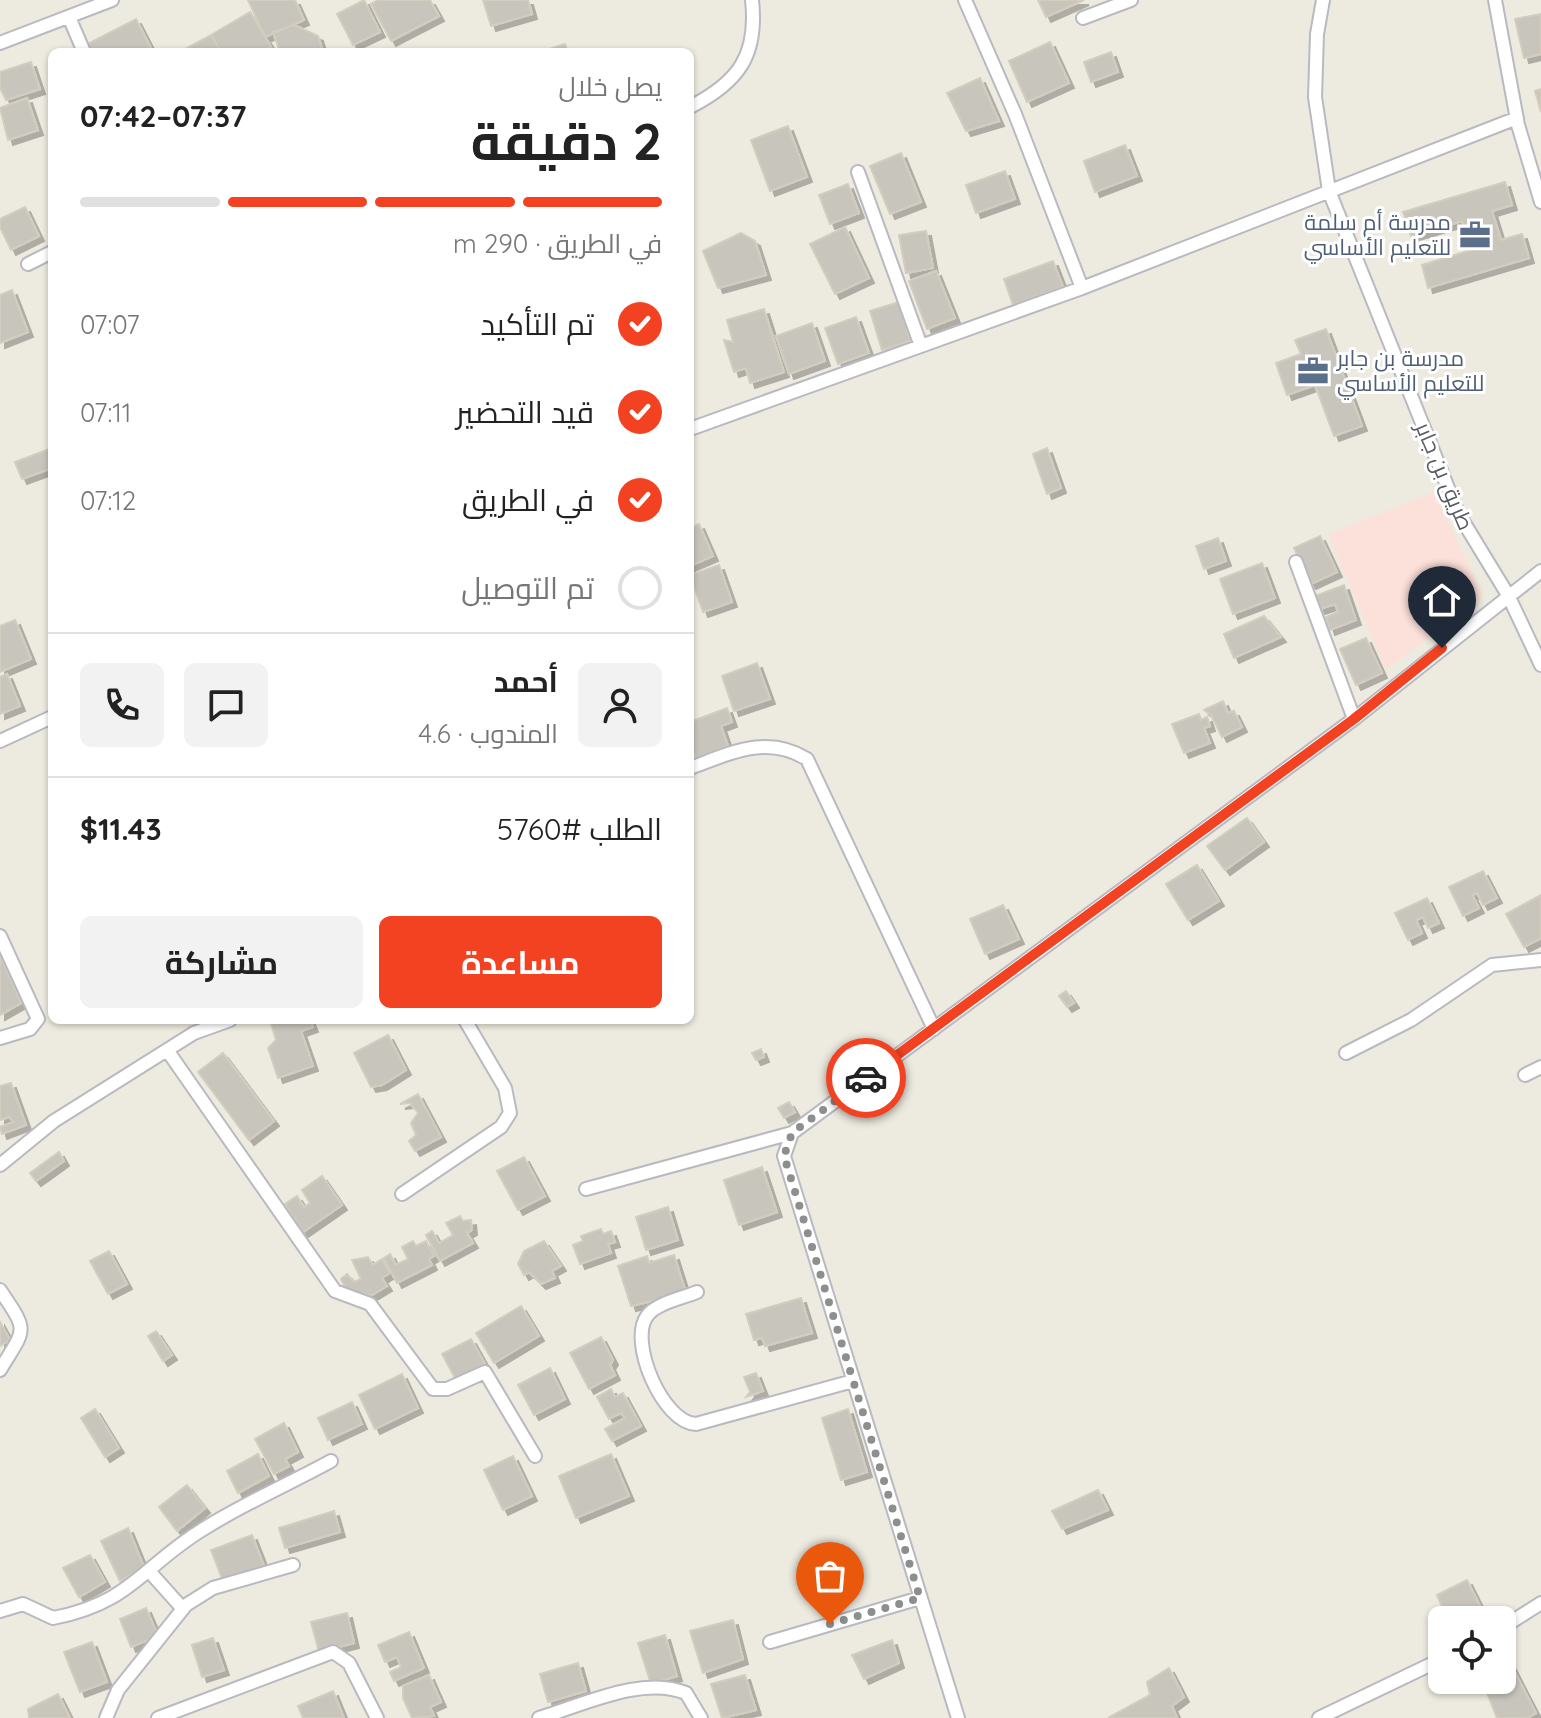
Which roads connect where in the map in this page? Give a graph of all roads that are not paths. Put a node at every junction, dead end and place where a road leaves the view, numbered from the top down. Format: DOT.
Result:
graph roads {
  1 [pos="112,0"];
  2 [pos="752,0"];
  3 [pos="965,0"];
  4 [pos="1131,0"];
  5 [pos="1323,0"];
  6 [pos="1495,0"];
  7 [pos="69,17"];
  8 [pos="1083,18"];
  9 [pos="0,43"];
  10 [pos="82,48"];
  11 [pos="694,104"];
  12 [pos="1517,118"];
  13 [pos="858,172"];
  14 [pos="1329,191"];
  15 [pos="1541,202"];
  16 [pos="48,254"];
  17 [pos="28,264"];
  18 [pos="1082,288"];
  19 [pos="921,346"];
  20 [pos="694,428"];
  21 [pos="1296,562"];
  22 [pos="1541,571"];
  23 [pos="1508,595"];
  24 [pos="1541,665"];
  25 [pos="1354,719"];
  26 [pos="48,723"];
  27 [pos="0,741"];
  28 [pos="694,767"];
  29 [pos="0,936"];
  30 [pos="1541,960"];
  31 [pos="219,1024"];
  32 [pos="467,1024"];
  33 [pos="934,1029"];
  34 [pos="0,1038"];
  35 [pos="167,1050"];
  36 [pos="1346,1053"];
  37 [pos="1541,1067"];
  38 [pos="1525,1075"];
  39 [pos="792,1133"];
  40 [pos="0,1165"];
  41 [pos="586,1189"];
  42 [pos="402,1194"];
  43 [pos="0,1290"];
  44 [pos="697,1292"];
  45 [pos="0,1370"];
  46 [pos="853,1381"];
  47 [pos="535,1456"];
  48 [pos="331,1461"];
  49 [pos="293,1565"];
  50 [pos="149,1571"];
  51 [pos="920,1598"];
  52 [pos="1541,1603"];
  53 [pos="183,1609"];
  54 [pos="0,1611"];
  55 [pos="1516,1619"];
  56 [pos="770,1642"];
  57 [pos="1428,1666"];
  58 [pos="106,1718"];
  59 [pos="158,1718"];
  60 [pos="377,1718"];
  61 [pos="539,1718"];
  62 [pos="701,1718"];
  63 [pos="958,1718"];
  64 [pos="1319,1718"];
  1 -- 7 [label="street"];
  2 -- 11 [label="street"];
  3 -- 18 [label="street"];
  4 -- 8 [label="street"];
  5 -- 14 [label="street, طريق بن جابر"];
  6 -- 12 [label="street"];
  7 -- 9 [label="street"];
  7 -- 10 [label="street"];
  12 -- 14 [label="street"];
  12 -- 15 [label="street"];
  13 -- 19 [label="street"];
  14 -- 18 [label="street"];
  14 -- 23 [label="street, طريق بن جابر"];
  16 -- 17 [label="street"];
  18 -- 19 [label="street"];
  19 -- 20 [label="street"];
  21 -- 25 [label="street"];
  22 -- 23 [label="street"];
  23 -- 24 [label="street, طريق بن جابر"];
  23 -- 25 [label="street"];
  25 -- 33 [label="street"];
  26 -- 27 [label="street"];
  28 -- 33 [label="street"];
  29 -- 34 [label="street"];
  30 -- 36 [label="street"];
  31 -- 35 [label="street"];
  32 -- 42 [label="street"];
  33 -- 39 [label="street"];
  35 -- 40 [label="street"];
  35 -- 47 [label="street"];
  37 -- 38 [label="street"];
  39 -- 41 [label="street"];
  39 -- 46 [label="street"];
  43 -- 45 [label="street"];
  44 -- 46 [label="street"];
  46 -- 51 [label="street"];
  48 -- 50 [label="street"];
  49 -- 53 [label="street"];
  50 -- 53 [label="street"];
  50 -- 54 [label="street"];
  51 -- 56 [label="street"];
  51 -- 63 [label="street"];
  52 -- 55 [label="street"];
  53 -- 58 [label="street"];
  57 -- 64 [label="street"];
  59 -- 60 [label="street"];
  61 -- 62 [label="street"];
}
